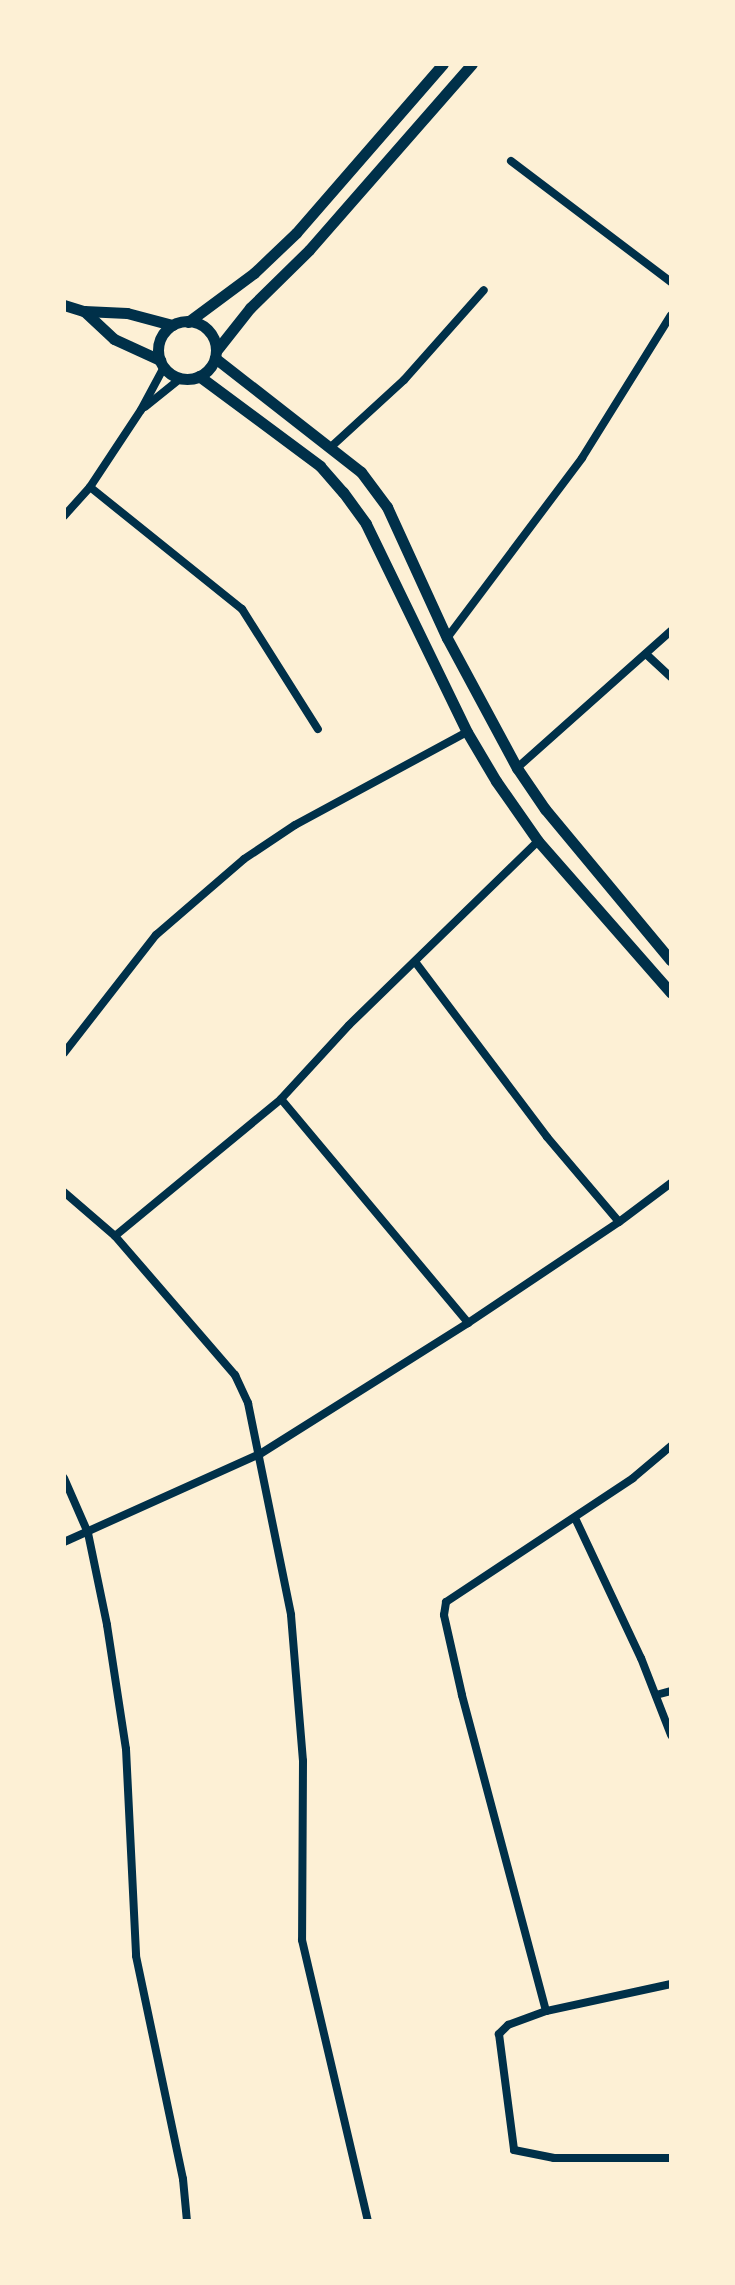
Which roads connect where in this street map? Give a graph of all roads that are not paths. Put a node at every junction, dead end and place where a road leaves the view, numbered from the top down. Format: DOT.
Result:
graph roads {
  1 [pos="472,64"];
  2 [pos="441,65"];
  3 [pos="511,161"];
  4 [pos="671,282"];
  5 [pos="484,290"];
  6 [pos="64,305"];
  7 [pos="84,311"];
  8 [pos="671,315"];
  9 [pos="188,322"];
  10 [pos="172,325"];
  11 [pos="215,354"];
  12 [pos="162,364"];
  13 [pos="199,376"];
  14 [pos="181,378"];
  15 [pos="141,410"];
  16 [pos="332,446"];
  17 [pos="90,487"];
  18 [pos="64,516"];
  19 [pos="671,631"];
  20 [pos="447,638"];
  21 [pos="646,654"];
  22 [pos="671,677"];
  23 [pos="318,729"];
  24 [pos="467,732"];
  25 [pos="517,768"];
  26 [pos="538,841"];
  27 [pos="671,961"];
  28 [pos="416,963"];
  29 [pos="671,993"];
  30 [pos="64,1053"];
  31 [pos="281,1099"];
  32 [pos="671,1183"];
  33 [pos="64,1192"];
  34 [pos="619,1222"];
  35 [pos="115,1236"];
  36 [pos="468,1323"];
  37 [pos="671,1446"];
  38 [pos="260,1454"];
  39 [pos="64,1478"];
  40 [pos="575,1518"];
  41 [pos="88,1533"];
  42 [pos="64,1542"];
  43 [pos="671,1691"];
  44 [pos="656,1695"];
  45 [pos="671,1735"];
  46 [pos="671,1984"];
  47 [pos="546,2011"];
  48 [pos="671,2158"];
  49 [pos="187,2221"];
  50 [pos="368,2221"];
  1 -- 11 [label="street"];
  2 -- 9 [label="street"];
  3 -- 4 [label="street"];
  5 -- 16 [label="street"];
  6 -- 7 [label="street"];
  7 -- 10 [label="street"];
  7 -- 12 [label="street"];
  8 -- 20 [label="street"];
  9 -- 10 [label="street"];
  9 -- 11 [label="street"];
  10 -- 12 [label="street"];
  11 -- 13 [label="street"];
  11 -- 16 [label="street"];
  12 -- 14 [label="street"];
  12 -- 15 [label="street"];
  13 -- 14 [label="street"];
  13 -- 24 [label="street"];
  14 -- 15 [label="street"];
  15 -- 17 [label="street"];
  16 -- 20 [label="street"];
  17 -- 18 [label="street"];
  17 -- 23 [label="street"];
  19 -- 21 [label="street"];
  20 -- 25 [label="street"];
  21 -- 22 [label="street"];
  21 -- 25 [label="street"];
  24 -- 26 [label="street"];
  24 -- 30 [label="street"];
  25 -- 27 [label="street"];
  26 -- 28 [label="street"];
  26 -- 29 [label="street"];
  28 -- 31 [label="street"];
  28 -- 34 [label="street"];
  31 -- 35 [label="street"];
  31 -- 36 [label="street"];
  32 -- 34 [label="street"];
  33 -- 35 [label="street"];
  34 -- 36 [label="street"];
  35 -- 38 [label="street"];
  36 -- 38 [label="street"];
  37 -- 40 [label="street"];
  38 -- 41 [label="street"];
  38 -- 50 [label="street"];
  39 -- 41 [label="street"];
  40 -- 44 [label="street"];
  40 -- 47 [label="street"];
  41 -- 42 [label="street"];
  41 -- 49 [label="street"];
  43 -- 44 [label="street"];
  44 -- 45 [label="street"];
  46 -- 47 [label="street"];
  47 -- 48 [label="street"];
}
